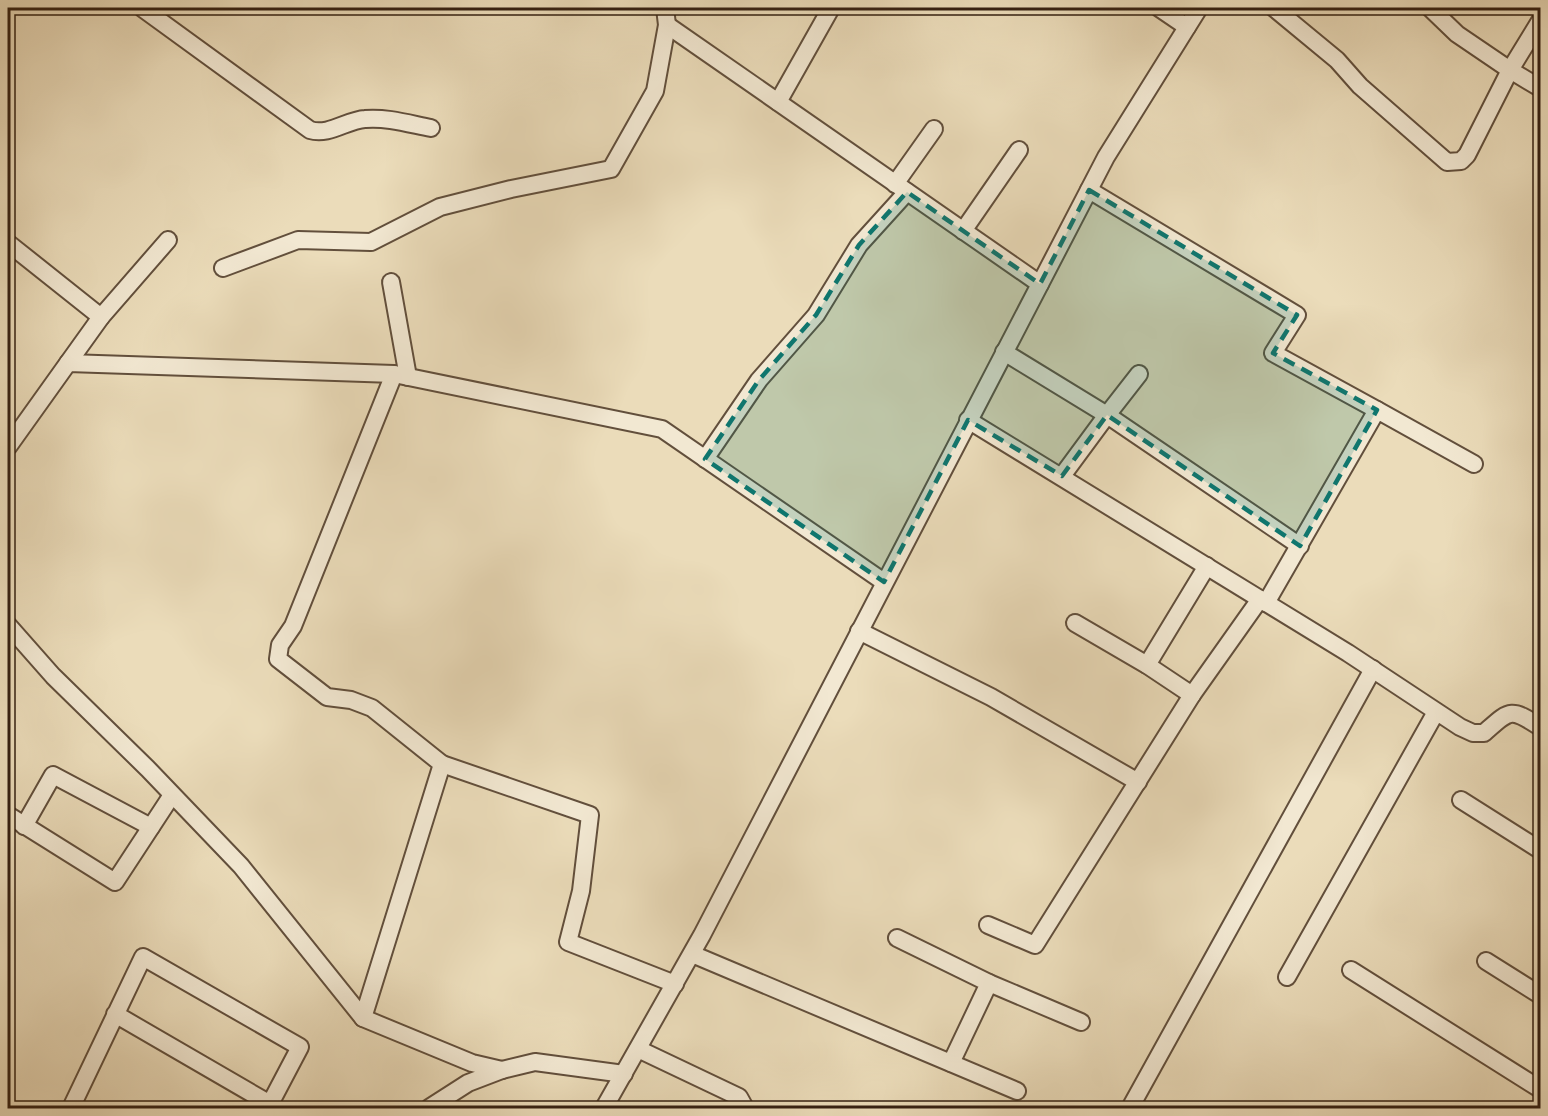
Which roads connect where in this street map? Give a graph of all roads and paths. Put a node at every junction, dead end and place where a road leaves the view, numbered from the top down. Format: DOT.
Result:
graph roads {
  1 [pos="142,8"];
  2 [pos="664,8"];
  3 [pos="831,8"];
  4 [pos="1159,8"];
  5 [pos="1199,8"];
  6 [pos="1274,8"];
  7 [pos="1430,8"];
  8 [pos="1540,21"];
  9 [pos="667,25"];
  10 [pos="1187,27"];
  11 [pos="1510,70"];
  12 [pos="1540,88"];
  13 [pos="778,102"];
  14 [pos="431,128"];
  15 [pos="934,129"];
  16 [pos="1019,150"];
  17 [pos="901,188"];
  18 [pos="1089,190"];
  19 [pos="963,231"];
  20 [pos="168,240"];
  21 [pos="8,243"];
  22 [pos="223,268"];
  23 [pos="391,282"];
  24 [pos="1040,284"];
  25 [pos="101,317"];
  26 [pos="1004,352"];
  27 [pos="68,363"];
  28 [pos="1139,374"];
  29 [pos="401,376"];
  30 [pos="1377,410"];
  31 [pos="1107,415"];
  32 [pos="968,420"];
  33 [pos="8,447"];
  34 [pos="705,459"];
  35 [pos="1474,464"];
  36 [pos="1062,476"];
  37 [pos="1300,546"];
  38 [pos="1207,566"];
  39 [pos="884,582"];
  40 [pos="1263,601"];
  41 [pos="1075,623"];
  42 [pos="8,625"];
  43 [pos="859,631"];
  44 [pos="1147,665"];
  45 [pos="1373,669"];
  46 [pos="1192,695"];
  47 [pos="1436,712"];
  48 [pos="1540,727"];
  49 [pos="441,764"];
  50 [pos="1138,782"];
  51 [pos="172,795"];
  52 [pos="1461,800"];
  53 [pos="8,815"];
  54 [pos="24,826"];
  55 [pos="151,827"];
  56 [pos="1540,850"];
  57 [pos="988,925"];
  58 [pos="897,938"];
  59 [pos="692,954"];
  60 [pos="1486,961"];
  61 [pos="1351,970"];
  62 [pos="1287,977"];
  63 [pos="989,983"];
  64 [pos="675,984"];
  65 [pos="1540,995"];
  66 [pos="115,1014"];
  67 [pos="363,1018"];
  68 [pos="1081,1022"];
  69 [pos="638,1049"];
  70 [pos="951,1063"];
  71 [pos="502,1070"];
  72 [pos="624,1074"];
  73 [pos="1540,1089"];
  74 [pos="1017,1091"];
  75 [pos="269,1106"];
  76 [pos="71,1108"];
  77 [pos="429,1108"];
  78 [pos="604,1108"];
  79 [pos="743,1108"];
  80 [pos="1130,1108"];
  1 -- 14 [label="street"];
  2 -- 9 [label="street"];
  3 -- 13 [label="street"];
  4 -- 10 [label="street"];
  5 -- 10 [label="street"];
  6 -- 11 [label="street"];
  7 -- 11 [label="street"];
  8 -- 11 [label="street"];
  9 -- 13 [label="street"];
  9 -- 22 [label="street"];
  10 -- 18 [label="street"];
  11 -- 12 [label="street"];
  13 -- 17 [label="street"];
  15 -- 17 [label="street"];
  16 -- 19 [label="street"];
  17 -- 19 [label="street"];
  17 -- 34 [label="street"];
  18 -- 24 [label="street"];
  18 -- 30 [label="street"];
  19 -- 24 [label="street"];
  20 -- 25 [label="street"];
  21 -- 25 [label="street"];
  23 -- 29 [label="street"];
  24 -- 26 [label="street"];
  25 -- 27 [label="street"];
  26 -- 31 [label="street"];
  26 -- 32 [label="street"];
  27 -- 29 [label="street"];
  27 -- 33 [label="street"];
  28 -- 31 [label="street"];
  29 -- 34 [label="street"];
  29 -- 49 [label="street"];
  30 -- 35 [label="street"];
  30 -- 37 [label="street"];
  31 -- 36 [label="street"];
  31 -- 37 [label="street"];
  32 -- 36 [label="street"];
  32 -- 39 [label="street"];
  34 -- 39 [label="street"];
  36 -- 38 [label="street"];
  37 -- 40 [label="street"];
  38 -- 40 [label="street"];
  38 -- 44 [label="street"];
  39 -- 43 [label="street"];
  40 -- 45 [label="street"];
  40 -- 46 [label="street"];
  41 -- 44 [label="street"];
  42 -- 51 [label="street"];
  43 -- 50 [label="street"];
  43 -- 59 [label="street"];
  44 -- 46 [label="street"];
  45 -- 47 [label="street"];
  45 -- 80 [label="street"];
  46 -- 50 [label="street"];
  47 -- 48 [label="street"];
  47 -- 62 [label="street"];
  49 -- 64 [label="street"];
  49 -- 67 [label="street"];
  50 -- 57 [label="street"];
  51 -- 55 [label="street"];
  51 -- 67 [label="street"];
  52 -- 56 [label="street"];
  53 -- 54 [label="street"];
  54 -- 55 [label="street"];
  54 -- 55 [label="street"];
  58 -- 63 [label="street"];
  59 -- 64 [label="street"];
  59 -- 70 [label="street"];
  60 -- 65 [label="street"];
  61 -- 73 [label="street"];
  63 -- 68 [label="street"];
  63 -- 70 [label="street"];
  64 -- 69 [label="street"];
  66 -- 75 [label="street"];
  66 -- 75 [label="street"];
  66 -- 76 [label="street"];
  67 -- 71 [label="street"];
  69 -- 72 [label="street"];
  69 -- 79 [label="street"];
  70 -- 74 [label="street"];
  71 -- 72 [label="street"];
  71 -- 77 [label="street"];
  72 -- 78 [label="street"];
}
